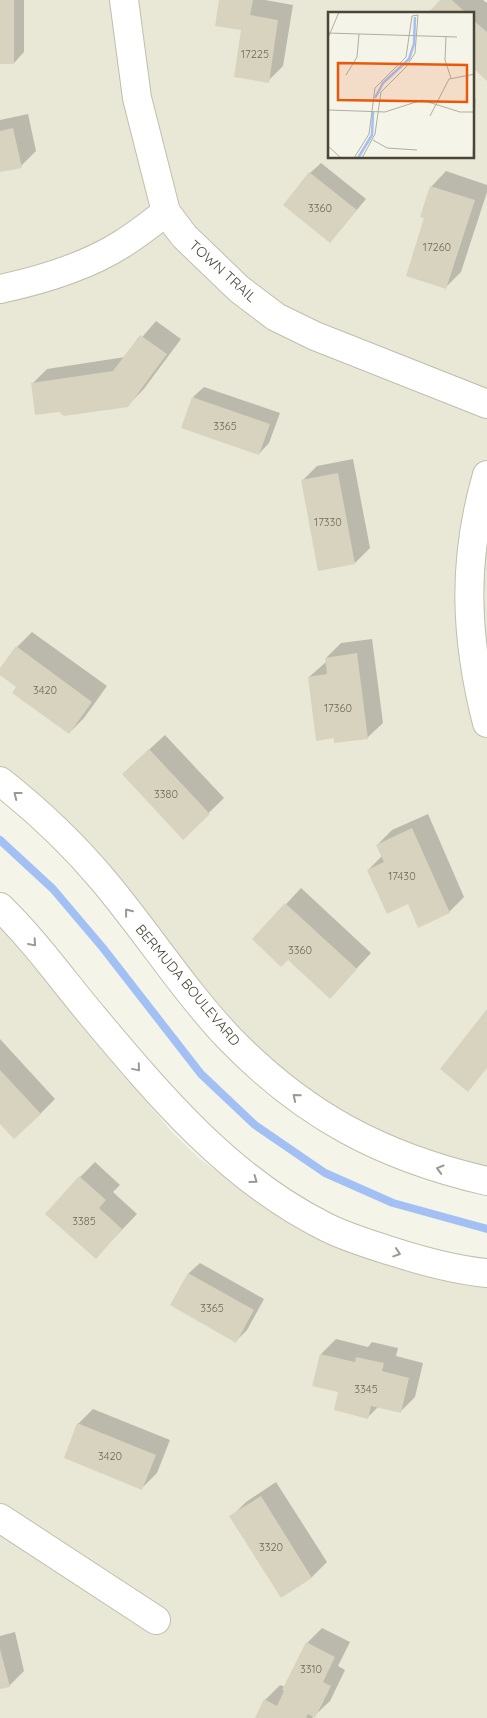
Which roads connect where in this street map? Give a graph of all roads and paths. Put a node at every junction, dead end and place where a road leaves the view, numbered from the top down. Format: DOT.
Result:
graph roads {
  1 [pos="124,0"];
  2 [pos="166,212"];
  3 [pos="0,289"];
  4 [pos="487,404"];
  5 [pos="487,476"];
  6 [pos="487,723"];
  7 [pos="0,782"];
  8 [pos="0,907"];
  9 [pos="487,1181"];
  10 [pos="487,1273"];
  11 [pos="0,1518"];
  12 [pos="156,1620"];
  1 -- 2 [label="street, TOWN TRAIL"];
  2 -- 3 [label="street"];
  2 -- 4 [label="street, TOWN TRAIL"];
  5 -- 6 [label="street"];
  9 -- 7 [label="street, BERMUDA BOULEVARD, one-way"];
  8 -- 10 [label="street, one-way"];
  11 -- 12 [label="street"];
}
